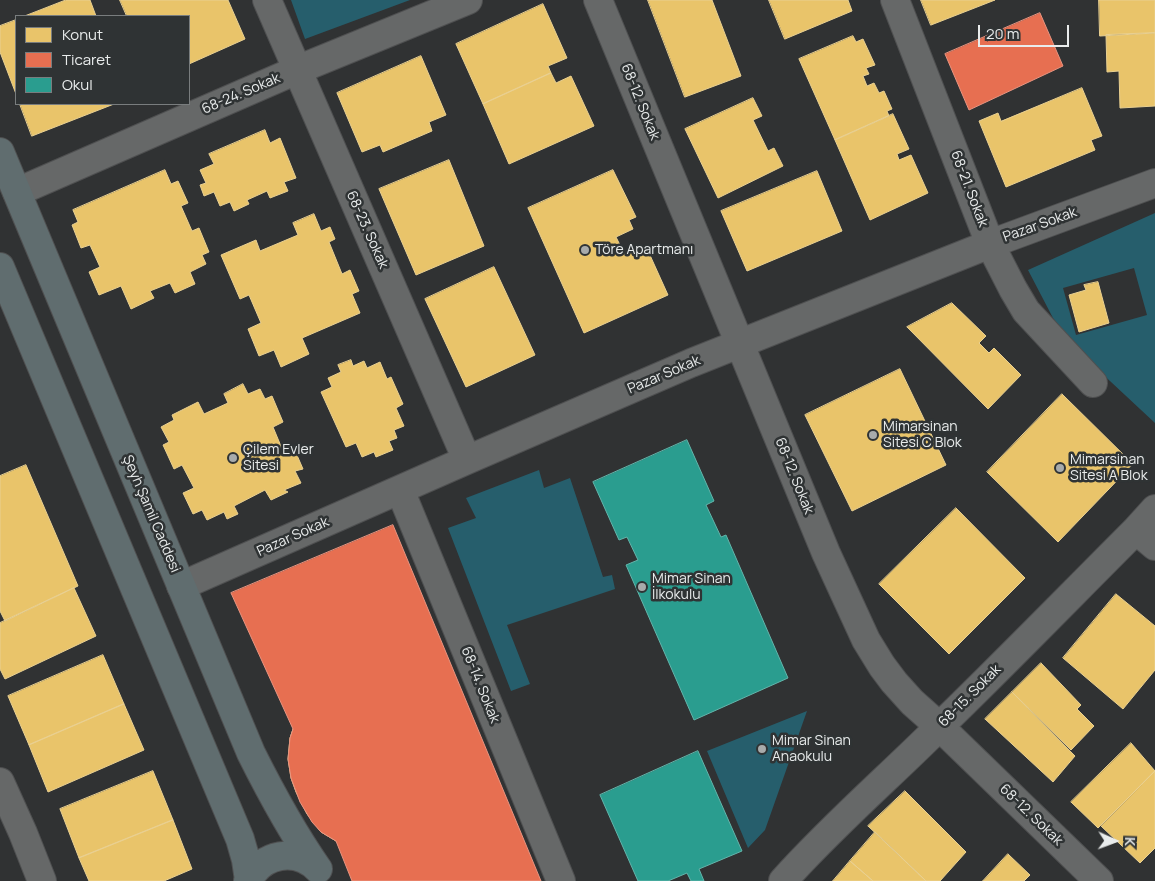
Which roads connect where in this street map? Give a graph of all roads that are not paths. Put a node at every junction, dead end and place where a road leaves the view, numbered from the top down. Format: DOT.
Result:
graph roads {
  1 [pos="267,0"];
  2 [pos="468,0"];
  3 [pos="598,0"];
  4 [pos="895,0"];
  5 [pos="297,70"];
  6 [pos="0,152"];
  7 [pos="1155,183"];
  8 [pos="17,192"];
  9 [pos="990,244"];
  10 [pos="0,267"];
  11 [pos="740,343"];
  12 [pos="1093,383"];
  13 [pos="467,460"];
  14 [pos="400,490"];
  15 [pos="1155,509"];
  16 [pos="1146,538"];
  17 [pos="181,586"];
  18 [pos="940,727"];
  19 [pos="0,782"];
  20 [pos="322,875"];
  21 [pos="249,880"];
  22 [pos="42,881"];
  23 [pos="561,881"];
  24 [pos="783,881"];
  25 [pos="1099,881"];
  1 -- 5 [label="street, 68-23. Sokak"];
  2 -- 5 [label="street, 68-24. Sokak"];
  3 -- 11 [label="street, 68-12. Sokak"];
  4 -- 9 [label="street, 68-21. Sokak"];
  5 -- 8 [label="street, 68-24. Sokak"];
  5 -- 13 [label="street, 68-23. Sokak"];
  6 -- 8 [label="main road, Şeyh Şamil Caddesi"];
  7 -- 9 [label="street, Pazar Sokak"];
  8 -- 17 [label="main road, Şeyh Şamil Caddesi"];
  9 -- 11 [label="street, Pazar Sokak"];
  9 -- 12 [label="street, 68-21. Sokak"];
  10 -- 21 [label="main road"];
  11 -- 13 [label="street, Pazar Sokak"];
  11 -- 18 [label="street, 68-12. Sokak"];
  13 -- 14 [label="street, Pazar Sokak"];
  14 -- 17 [label="street, Pazar Sokak"];
  14 -- 23 [label="street, 68-14. Sokak"];
  15 -- 16 [label="street, 68-15. Sokak"];
  16 -- 18 [label="street, 68-15. Sokak"];
  17 -- 20 [label="main road, Şeyh Şamil Caddesi"];
  18 -- 24 [label="street, 68-15. Sokak"];
  18 -- 25 [label="street, 68-12. Sokak"];
  19 -- 22 [label="street"];
  20 -- 21 [label="main road"];
}
